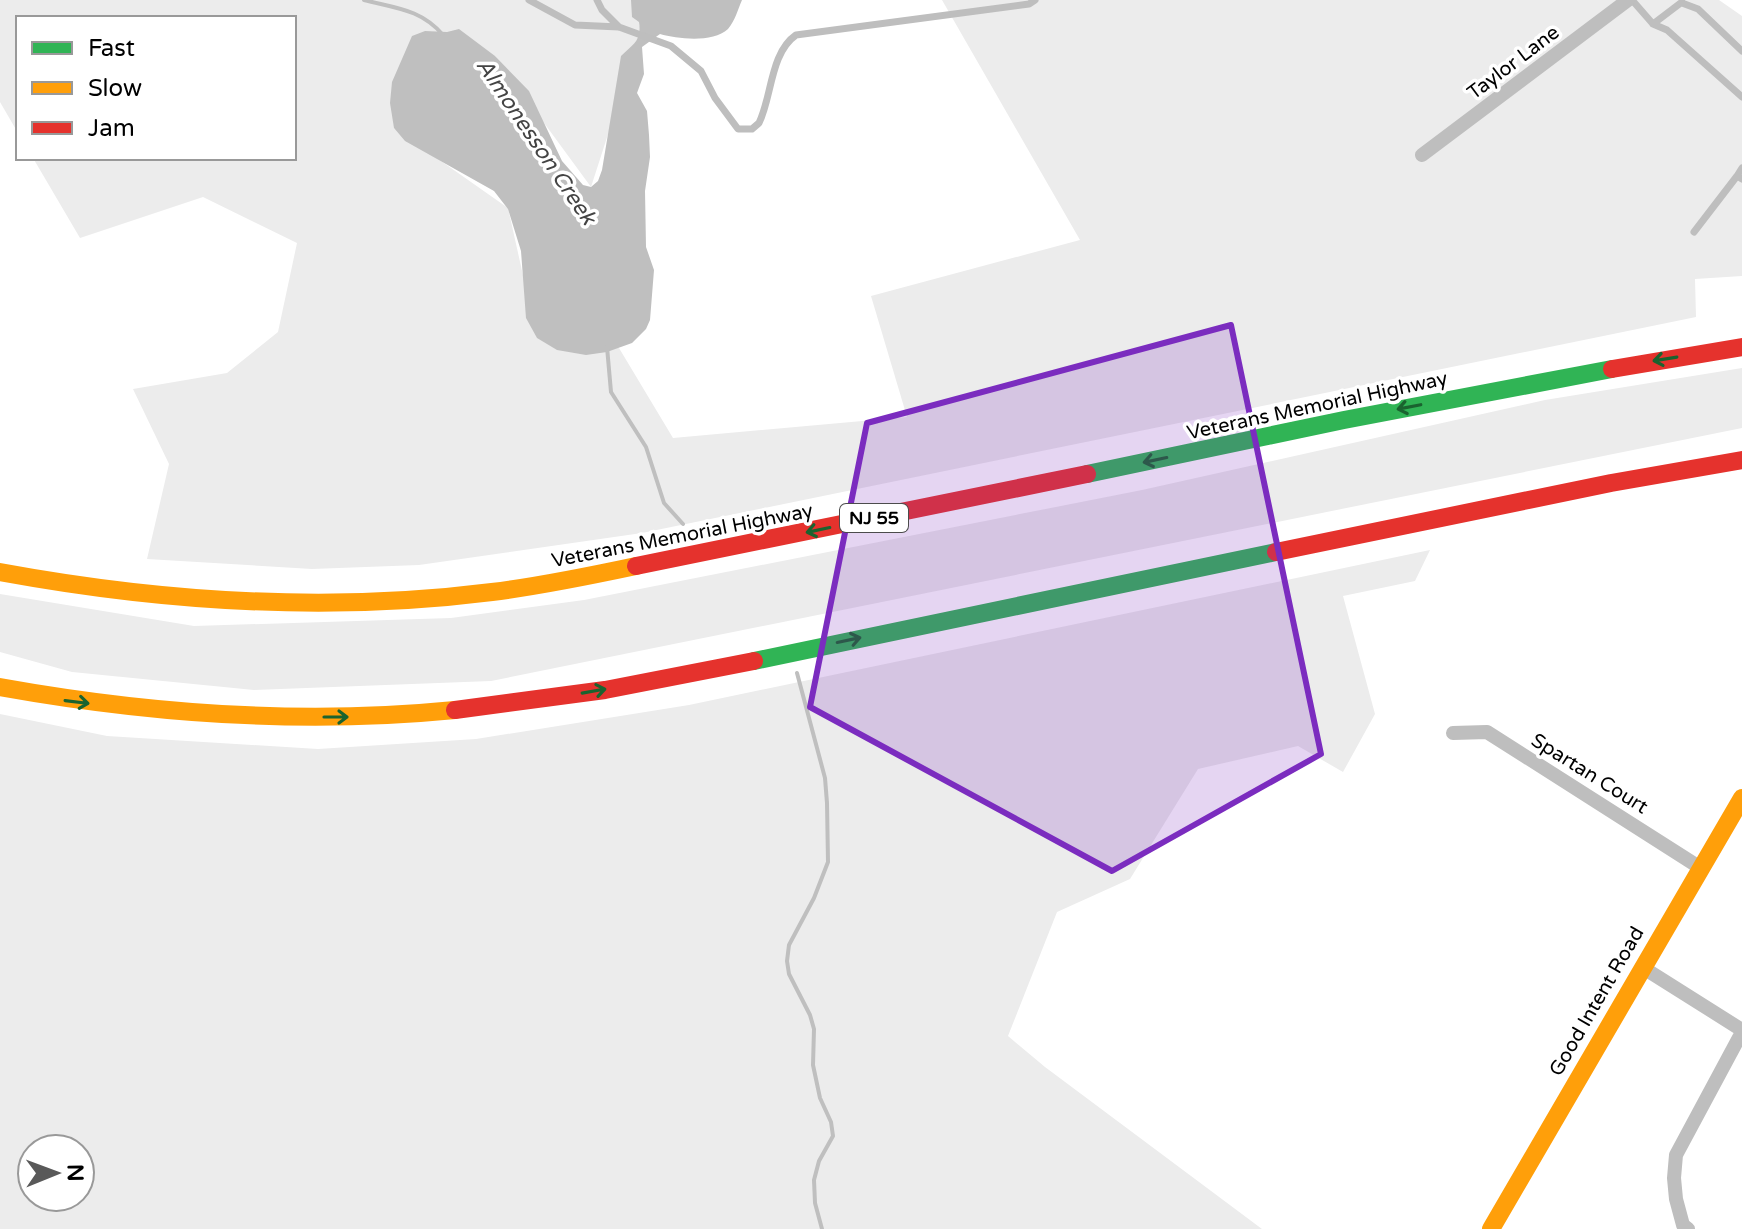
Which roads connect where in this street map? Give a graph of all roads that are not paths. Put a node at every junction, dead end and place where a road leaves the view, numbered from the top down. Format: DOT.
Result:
graph roads {
  1 [pos="529,0"];
  2 [pos="597,0"];
  3 [pos="1035,0"];
  4 [pos="1630,0"];
  5 [pos="1681,2"];
  6 [pos="1653,24"];
  7 [pos="619,27"];
  8 [pos="1742,51"];
  9 [pos="1742,97"];
  10 [pos="1422,155"];
  11 [pos="1740,174"];
  12 [pos="1694,232"];
  13 [pos="1742,347"];
  14 [pos="1742,460"];
  15 [pos="0,572"];
  16 [pos="0,687"];
  17 [pos="1453,733"];
  18 [pos="1742,798"];
  19 [pos="1699,867"];
  20 [pos="1642,967"];
  21 [pos="1742,1031"];
  22 [pos="1491,1229"];
  23 [pos="1688,1229"];
  1 -- 7 [label="lane"];
  2 -- 7 [label="lane"];
  3 -- 7 [label="lane"];
  4 -- 6 [label="lane"];
  4 -- 10 [label="street, Taylor Lane"];
  5 -- 6 [label="lane"];
  5 -- 8 [label="lane"];
  6 -- 9 [label="lane"];
  11 -- 12 [label="lane"];
  13 -- 15 [label="main road, Veterans Memorial Highway / NJ 55, one-way"];
  16 -- 14 [label="main road, one-way"];
  17 -- 19 [label="street, Spartan Court"];
  18 -- 19 [label="main road, Good Intent Road"];
  19 -- 20 [label="main road, Good Intent Road"];
  20 -- 21 [label="street"];
  20 -- 22 [label="main road, Good Intent Road"];
  21 -- 23 [label="street"];
}
